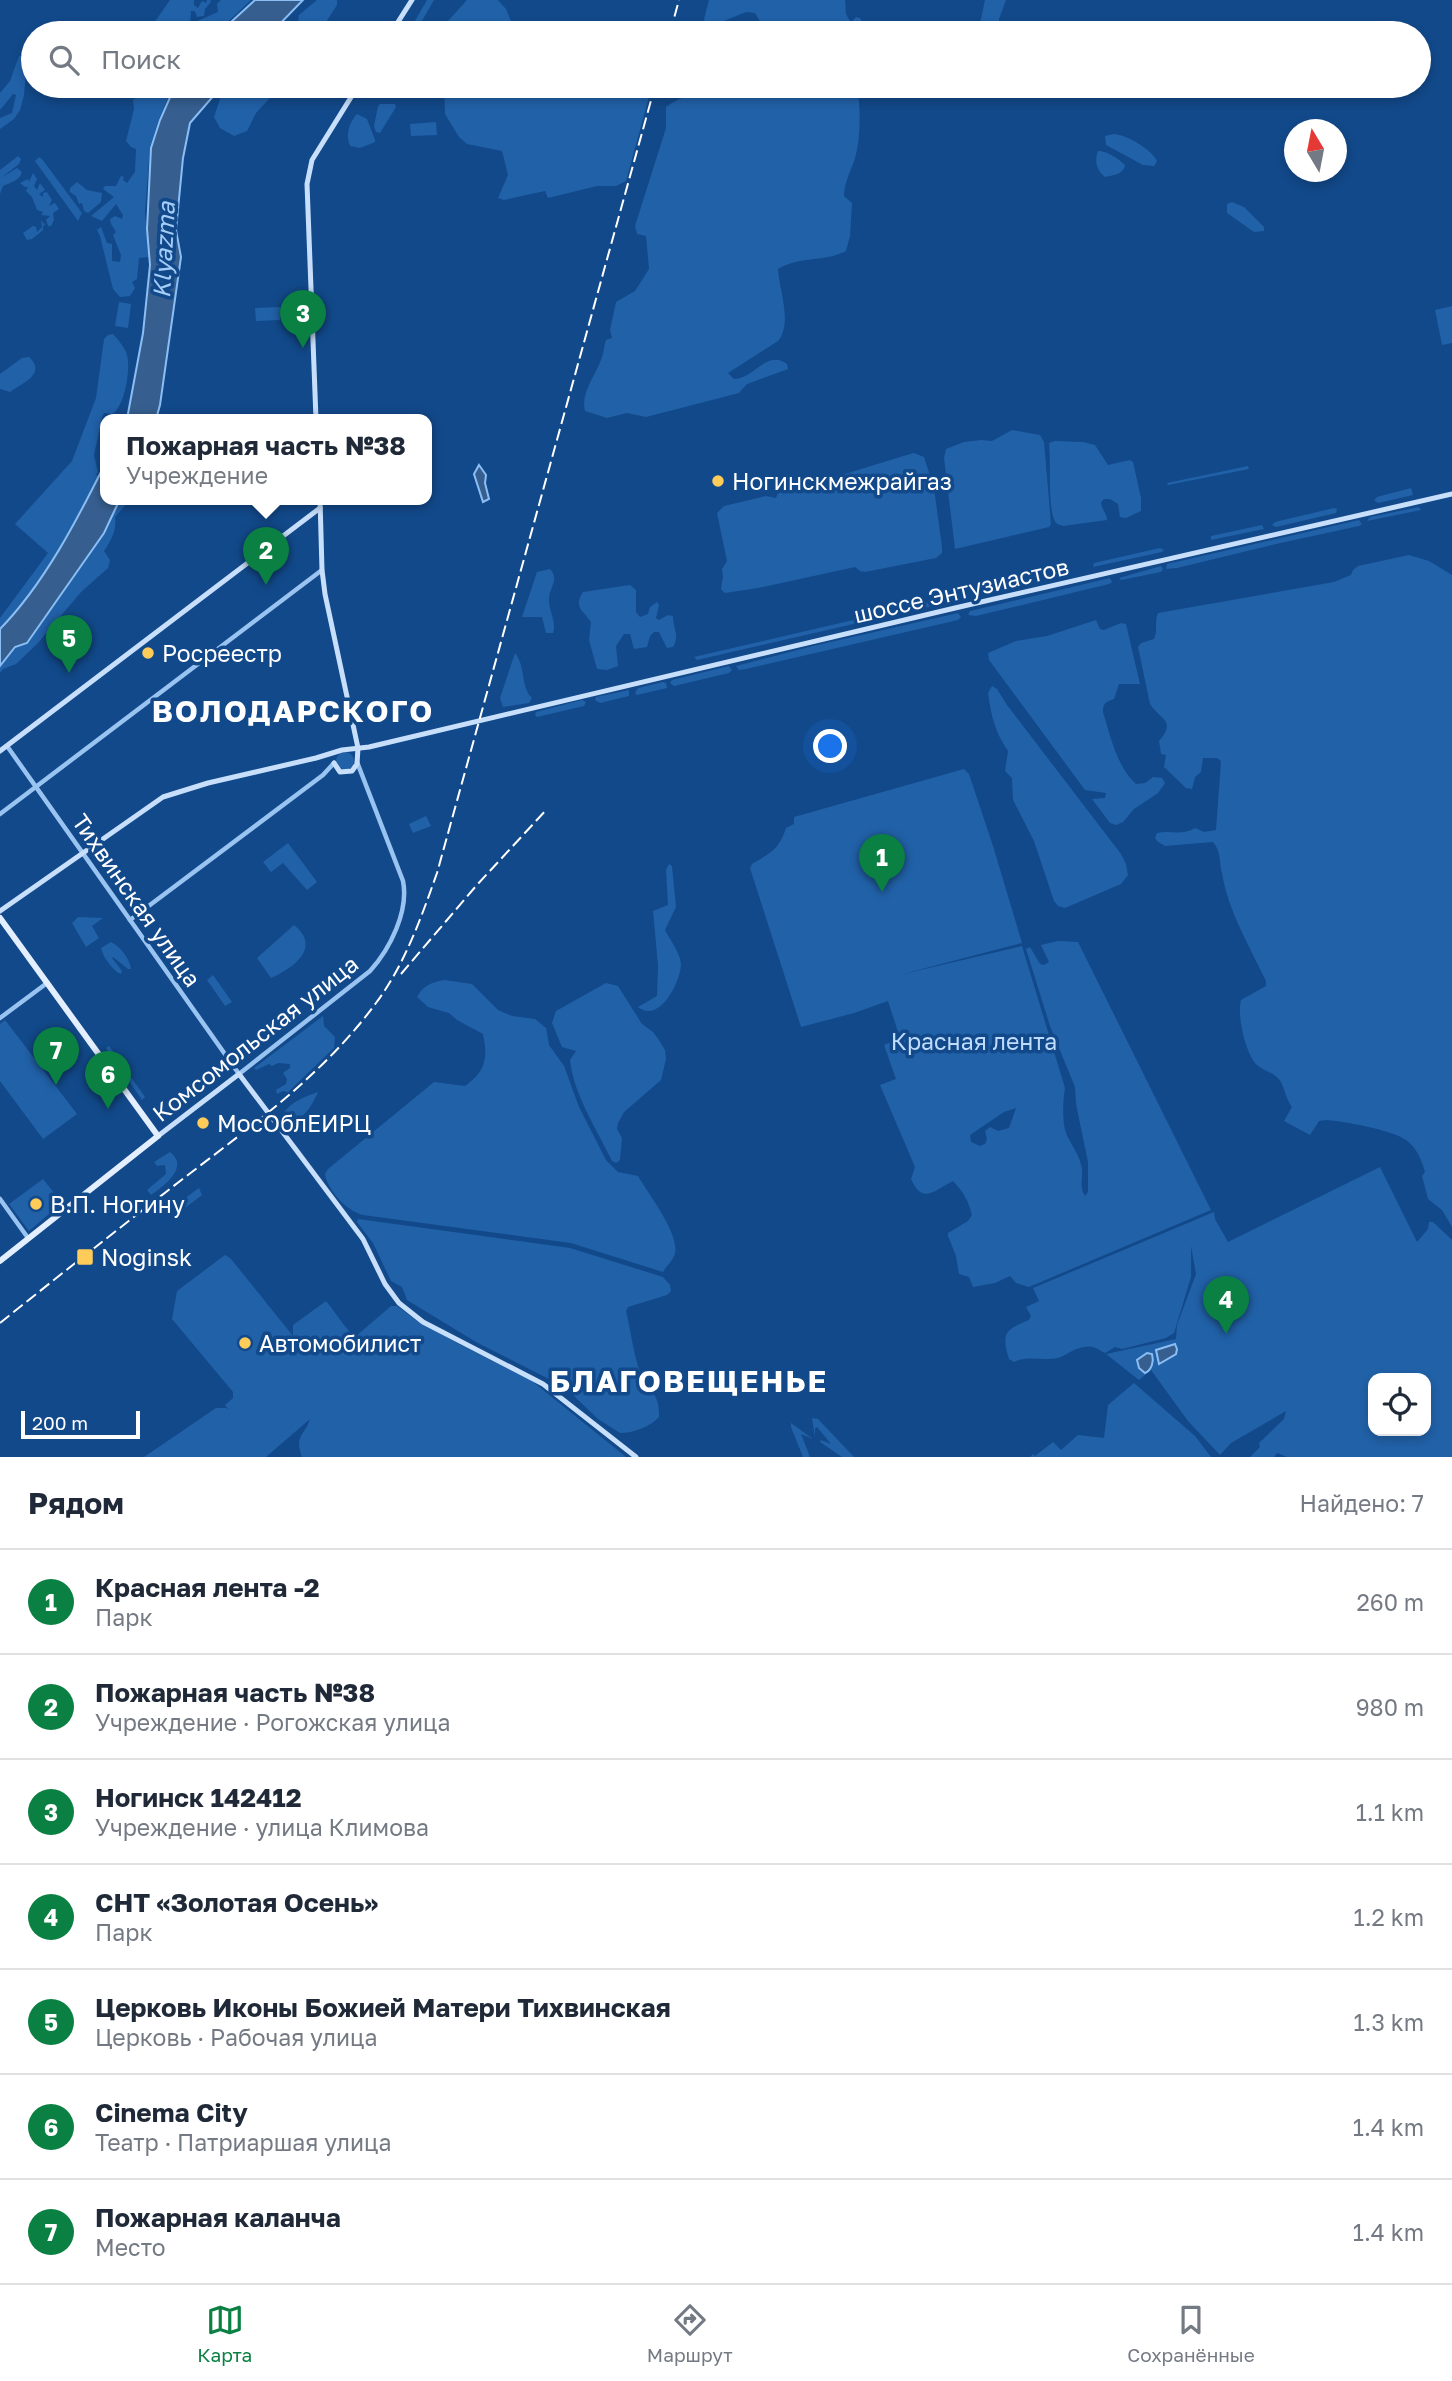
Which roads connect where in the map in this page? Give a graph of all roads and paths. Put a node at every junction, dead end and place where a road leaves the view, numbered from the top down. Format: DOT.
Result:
graph roads {
  1 [pos="412,0"];
  2 [pos="399,21"];
  3 [pos="350,98"];
  4 [pos="316,414"];
  5 [pos="1452,494"];
  6 [pos="320,508"];
  7 [pos="322,570"];
  8 [pos="355,734"];
  9 [pos="7,746"];
  10 [pos="369,747"];
  11 [pos="358,748"];
  12 [pos="344,750"];
  13 [pos="0,751"];
  14 [pos="317,758"];
  15 [pos="357,758"];
  16 [pos="334,763"];
  17 [pos="340,772"];
  18 [pos="349,772"];
  19 [pos="324,774"];
  20 [pos="365,782"];
  21 [pos="36,788"];
  22 [pos="0,814"];
  23 [pos="82,853"];
  24 [pos="0,911"];
  25 [pos="0,918"];
  26 [pos="130,920"];
  27 [pos="47,983"];
  28 [pos="0,1018"];
  29 [pos="239,1074"];
  30 [pos="158,1136"];
  31 [pos="0,1199"];
  32 [pos="28,1238"];
  33 [pos="0,1261"];
  34 [pos="636,1457"];
  1 -- 2 [label="main road"];
  3 -- 4 [label="main road"];
  5 -- 10 [label="main road, шоссе Энтузиастов"];
  6 -- 7 [label="main road"];
  6 -- 9 [label="main road"];
  7 -- 8 [label="main road"];
  7 -- 21 [label="street"];
  8 -- 11 [label="main road"];
  8 -- 12 [label="main road"];
  9 -- 13 [label="main road"];
  9 -- 21 [label="street, Тихвинская улица"];
  10 -- 11 [label="main road"];
  10 -- 15 [label="main road"];
  11 -- 12 [label="main road"];
  11 -- 15 [label="main road"];
  12 -- 14 [label="main road"];
  12 -- 15 [label="main road"];
  12 -- 16 [label="main road"];
  14 -- 16 [label="main road"];
  14 -- 23 [label="main road"];
  15 -- 18 [label="main road"];
  15 -- 20 [label="street, Комсомольская улица"];
  16 -- 17 [label="main road"];
  16 -- 19 [label="street"];
  17 -- 18 [label="main road"];
  17 -- 19 [label="street"];
  18 -- 20 [label="street"];
  19 -- 26 [label="street"];
  20 -- 29 [label="street, Комсомольская улица"];
  21 -- 22 [label="street"];
  21 -- 23 [label="street, Тихвинская улица"];
  23 -- 24 [label="main road"];
  23 -- 26 [label="street, Тихвинская улица"];
  25 -- 27 [label="main road"];
  26 -- 29 [label="street, Тихвинская улица"];
  27 -- 28 [label="street"];
  27 -- 30 [label="main road"];
  29 -- 30 [label="main road, Комсомольская улица"];
  29 -- 34 [label="main road"];
  30 -- 32 [label="main road, Комсомольская улица"];
  31 -- 32 [label="street"];
  32 -- 33 [label="main road, Комсомольская улица"];
}
